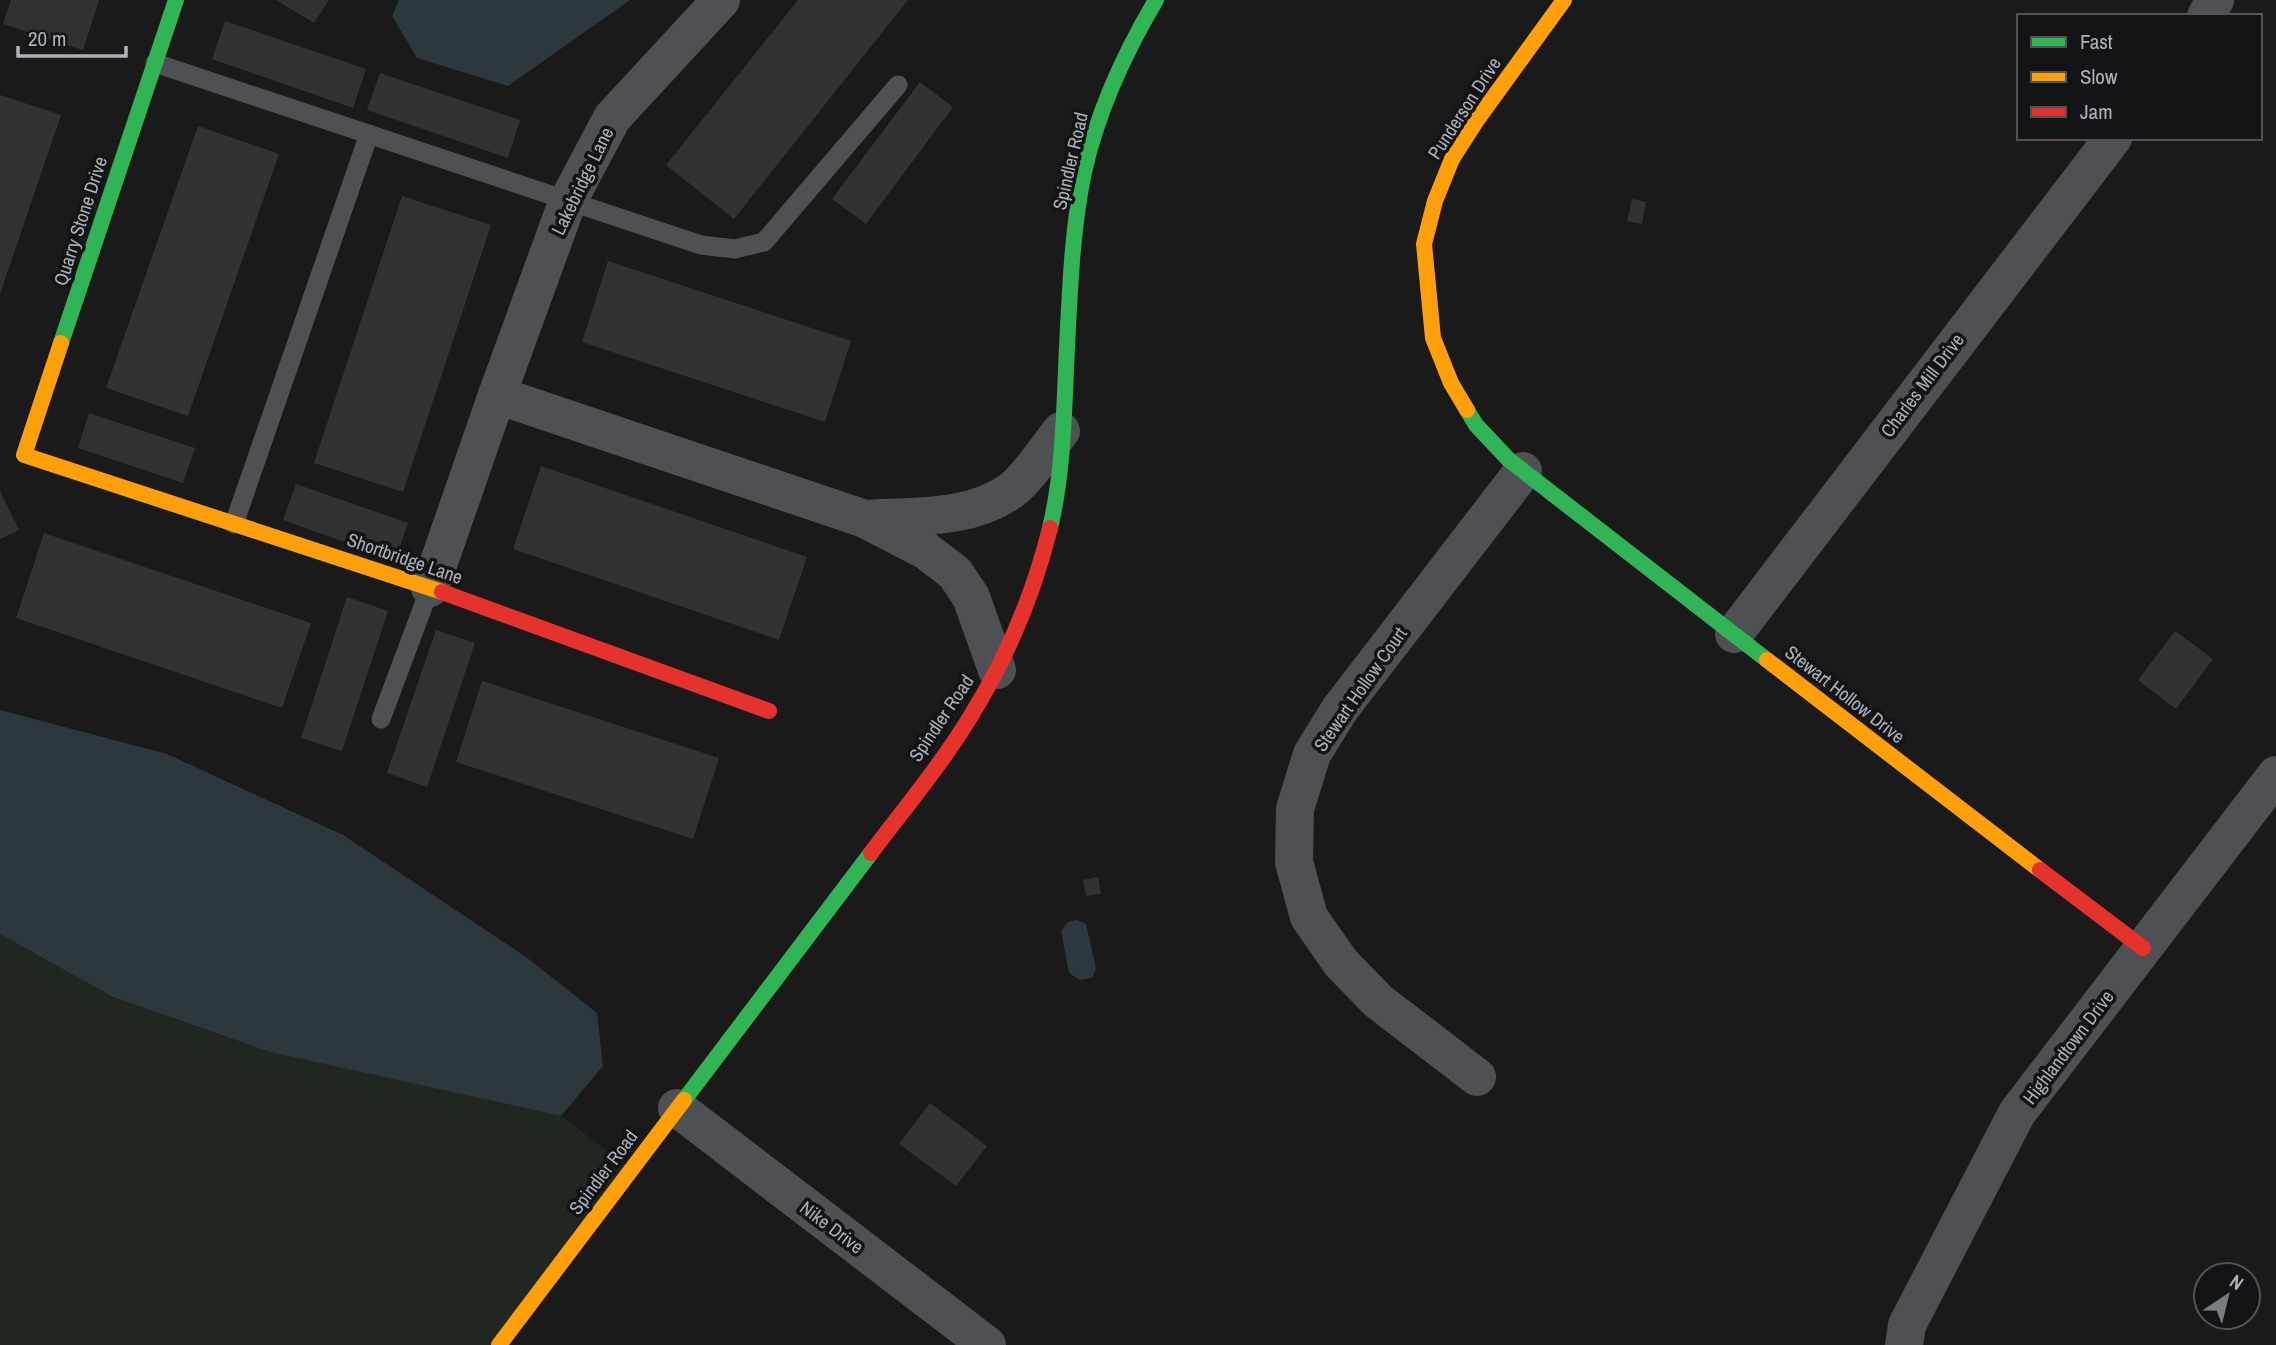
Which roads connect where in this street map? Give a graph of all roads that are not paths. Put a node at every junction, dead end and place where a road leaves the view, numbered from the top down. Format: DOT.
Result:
graph roads {
  1 [pos="176,0"];
  2 [pos="721,0"];
  3 [pos="1156,0"];
  4 [pos="1564,0"];
  5 [pos="155,62"];
  6 [pos="898,85"];
  7 [pos="369,134"];
  8 [pos="2111,140"];
  9 [pos="569,200"];
  10 [pos="497,394"];
  11 [pos="1060,431"];
  12 [pos="24,455"];
  13 [pos="1523,471"];
  14 [pos="865,519"];
  15 [pos="234,524"];
  16 [pos="430,589"];
  17 [pos="1734,634"];
  18 [pos="997,670"];
  19 [pos="769,711"];
  20 [pos="380,719"];
  21 [pos="2276,775"];
  22 [pos="2143,948"];
  23 [pos="1477,1077"];
  24 [pos="677,1108"];
  25 [pos="499,1345"];
  26 [pos="987,1345"];
  27 [pos="1905,1345"];
  1 -- 5 [label="street, Quarry Stone Drive"];
  2 -- 9 [label="street, Lakebridge Lane"];
  3 -- 11 [label="street, Spindler Road"];
  4 -- 13 [label="street, Punderson Drive"];
  5 -- 7 [label="lane"];
  5 -- 12 [label="street, Quarry Stone Drive"];
  6 -- 9 [label="lane"];
  7 -- 9 [label="lane"];
  7 -- 15 [label="lane"];
  8 -- 17 [label="street, Charles Mill Drive"];
  9 -- 10 [label="street, Lakebridge Lane"];
  10 -- 14 [label="street"];
  10 -- 16 [label="street, Lakebridge Lane"];
  11 -- 14 [label="street"];
  11 -- 18 [label="street, Spindler Road"];
  12 -- 15 [label="street, Shortbridge Lane"];
  13 -- 17 [label="street, Stewart Hollow Drive"];
  13 -- 23 [label="street, Stewart Hollow Court"];
  14 -- 18 [label="street"];
  15 -- 16 [label="street, Shortbridge Lane"];
  16 -- 19 [label="street, Shortbridge Lane"];
  16 -- 20 [label="lane"];
  17 -- 22 [label="street, Stewart Hollow Drive"];
  18 -- 24 [label="street, Spindler Road"];
  21 -- 22 [label="street, Highlandtown Drive"];
  22 -- 27 [label="street, Highlandtown Drive"];
  24 -- 25 [label="street, Spindler Road"];
  24 -- 26 [label="street, Nike Drive"];
}
